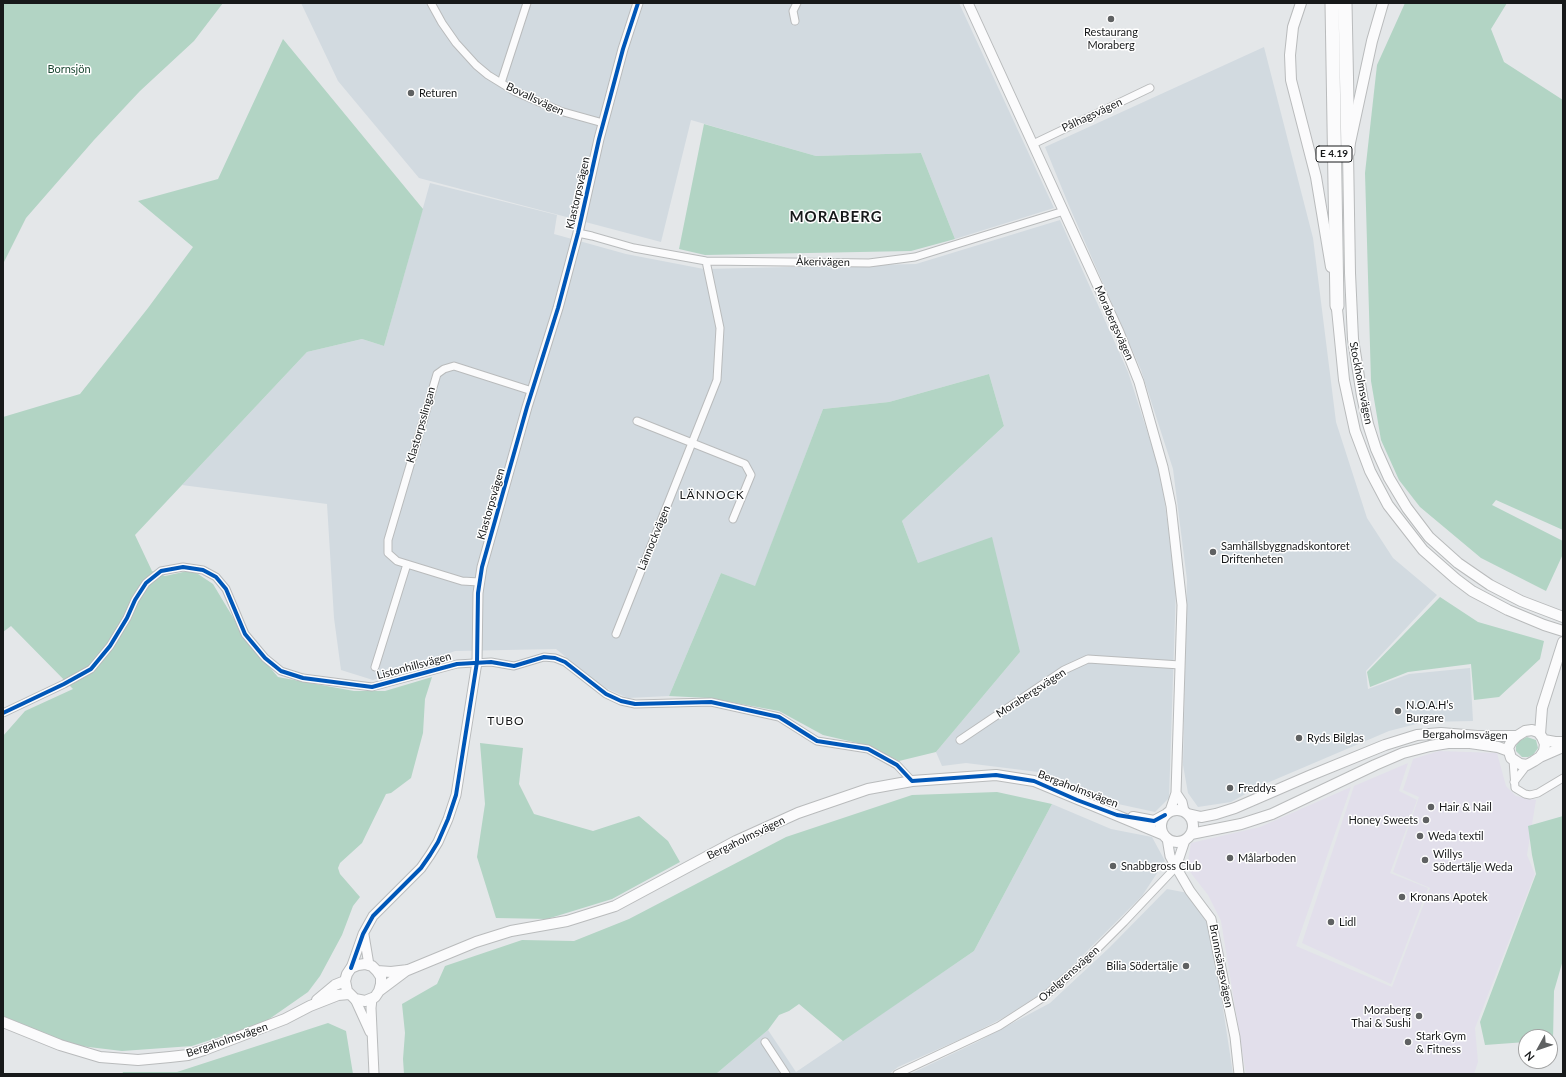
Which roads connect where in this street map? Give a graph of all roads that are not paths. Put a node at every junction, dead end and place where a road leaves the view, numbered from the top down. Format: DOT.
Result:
graph roads {
  1 [pos="431,3"];
  2 [pos="527,3"];
  3 [pos="638,3"];
  4 [pos="797,3"];
  5 [pos="968,3"];
  6 [pos="1301,3"];
  7 [pos="1332,3"];
  8 [pos="1345,3"];
  9 [pos="1383,3"];
  10 [pos="795,21"];
  11 [pos="501,83"];
  12 [pos="1150,88"];
  13 [pos="603,123"];
  14 [pos="1033,144"];
  15 [pos="1348,152"];
  16 [pos="1064,211"];
  17 [pos="578,233"];
  18 [pos="706,261"];
  19 [pos="1337,306"];
  20 [pos="532,391"];
  21 [pos="637,421"];
  22 [pos="693,442"];
  23 [pos="733,519"];
  24 [pos="406,564"];
  25 [pos="479,582"];
  26 [pos="1563,617"];
  27 [pos="1563,631"];
  28 [pos="616,634"];
  29 [pos="1563,642"];
  30 [pos="477,662"];
  31 [pos="1180,665"];
  32 [pos="375,667"];
  33 [pos="1542,708"];
  34 [pos="3,713"];
  35 [pos="1528,730"];
  36 [pos="1517,736"];
  37 [pos="1542,737"];
  38 [pos="960,740"];
  39 [pos="1563,742"];
  40 [pos="1563,747"];
  41 [pos="1511,756"];
  42 [pos="1540,757"];
  43 [pos="1527,765"];
  44 [pos="1563,778"];
  45 [pos="912,781"];
  46 [pos="1514,782"];
  47 [pos="1176,794"];
  48 [pos="1186,812"];
  49 [pos="1168,813"];
  50 [pos="1117,815"];
  51 [pos="1165,836"];
  52 [pos="1188,837"];
  53 [pos="1176,867"];
  54 [pos="363,934"];
  55 [pos="351,968"];
  56 [pos="373,968"];
  57 [pos="408,970"];
  58 [pos="345,981"];
  59 [pos="379,991"];
  60 [pos="352,996"];
  61 [pos="372,999"];
  62 [pos="310,1006"];
  63 [pos="3,1022"];
  64 [pos="373,1041"];
  65 [pos="765,1042"];
  66 [pos="374,1074"];
  67 [pos="786,1074"];
  68 [pos="897,1074"];
  69 [pos="1239,1074"];
  1 -- 11 [label="street, Bovallsvägen"];
  2 -- 11 [label="street"];
  3 -- 13 [label="street, Klastorpsvägen"];
  4 -- 10 [label="street"];
  5 -- 14 [label="street, Morabergsvägen"];
  6 -- 19 [label="main road, Stockholmsvägen"];
  7 -- 19 [label="highway, E 4.19"];
  8 -- 15 [label="highway, E 4.19"];
  9 -- 15 [label="main road, Stockholmsvägen"];
  11 -- 13 [label="street, Bovallsvägen"];
  12 -- 14 [label="street, Pålhagsvägen"];
  13 -- 17 [label="street, Klastorpsvägen"];
  14 -- 16 [label="street, Morabergsvägen"];
  15 -- 26 [label="main road, Stockholmsvägen / E 4.19"];
  16 -- 18 [label="street, Åkerivägen"];
  16 -- 31 [label="street, Morabergsvägen"];
  17 -- 18 [label="street, Åkerivägen"];
  17 -- 20 [label="street, Klastorpsvägen"];
  18 -- 22 [label="street, Lännockvägen"];
  19 -- 27 [label="main road, Stockholmsvägen / E 4.19"];
  20 -- 24 [label="street, Klastorpsslingan"];
  20 -- 25 [label="street, Klastorpsvägen"];
  21 -- 22 [label="street"];
  22 -- 23 [label="street"];
  22 -- 28 [label="street, Lännockvägen"];
  24 -- 25 [label="street, Klastorpsslingan"];
  24 -- 32 [label="street"];
  25 -- 30 [label="street, Klastorpsvägen"];
  29 -- 33 [label="main road"];
  30 -- 34 [label="street, Listonhillsvägen"];
  30 -- 45 [label="street, Listonhillsvägen"];
  30 -- 54 [label="street, Klastorpsvägen"];
  31 -- 38 [label="street, Morabergsvägen"];
  31 -- 47 [label="street, Morabergsvägen"];
  33 -- 35 [label="main road"];
  33 -- 37 [label="main road"];
  35 -- 36 [label="main road"];
  35 -- 37 [label="main road"];
  36 -- 41 [label="main road"];
  36 -- 48 [label="main road, Bergaholmsvägen"];
  37 -- 39 [label="main road"];
  37 -- 42 [label="main road"];
  40 -- 42 [label="main road"];
  41 -- 43 [label="main road"];
  41 -- 46 [label="street"];
  41 -- 52 [label="main road, Bergaholmsvägen"];
  42 -- 43 [label="main road"];
  43 -- 46 [label="street"];
  44 -- 46 [label="street"];
  45 -- 50 [label="main road, Bergaholmsvägen"];
  45 -- 57 [label="main road, Bergaholmsvägen"];
  47 -- 48 [label="street, Morabergsvägen"];
  47 -- 49 [label="street, Morabergsvägen"];
  48 -- 49 [label="main road"];
  48 -- 52 [label="main road"];
  49 -- 50 [label="main road, Bergaholmsvägen"];
  49 -- 51 [label="main road"];
  50 -- 51 [label="main road, Bergaholmsvägen"];
  51 -- 52 [label="main road"];
  51 -- 53 [label="street, Brunnsängsvägen"];
  52 -- 53 [label="street"];
  53 -- 68 [label="street, Oxelgrensvägen"];
  53 -- 69 [label="street, Brunnsängsvägen"];
  54 -- 55 [label="street, Klastorpsvägen"];
  54 -- 56 [label="street"];
  55 -- 56 [label="main road, Bergaholmsvägen"];
  55 -- 58 [label="main road"];
  56 -- 57 [label="main road, Bergaholmsvägen"];
  56 -- 59 [label="main road"];
  57 -- 59 [label="main road, Bergaholmsvägen"];
  58 -- 60 [label="main road"];
  58 -- 62 [label="main road, Bergaholmsvägen"];
  59 -- 61 [label="main road, Bergaholmsvägen"];
  60 -- 61 [label="main road, Bergaholmsvägen"];
  60 -- 62 [label="main road, Bergaholmsvägen"];
  60 -- 64 [label="street"];
  61 -- 64 [label="street"];
  62 -- 63 [label="main road, Bergaholmsvägen"];
  64 -- 66 [label="street"];
  65 -- 67 [label="street"];
}
